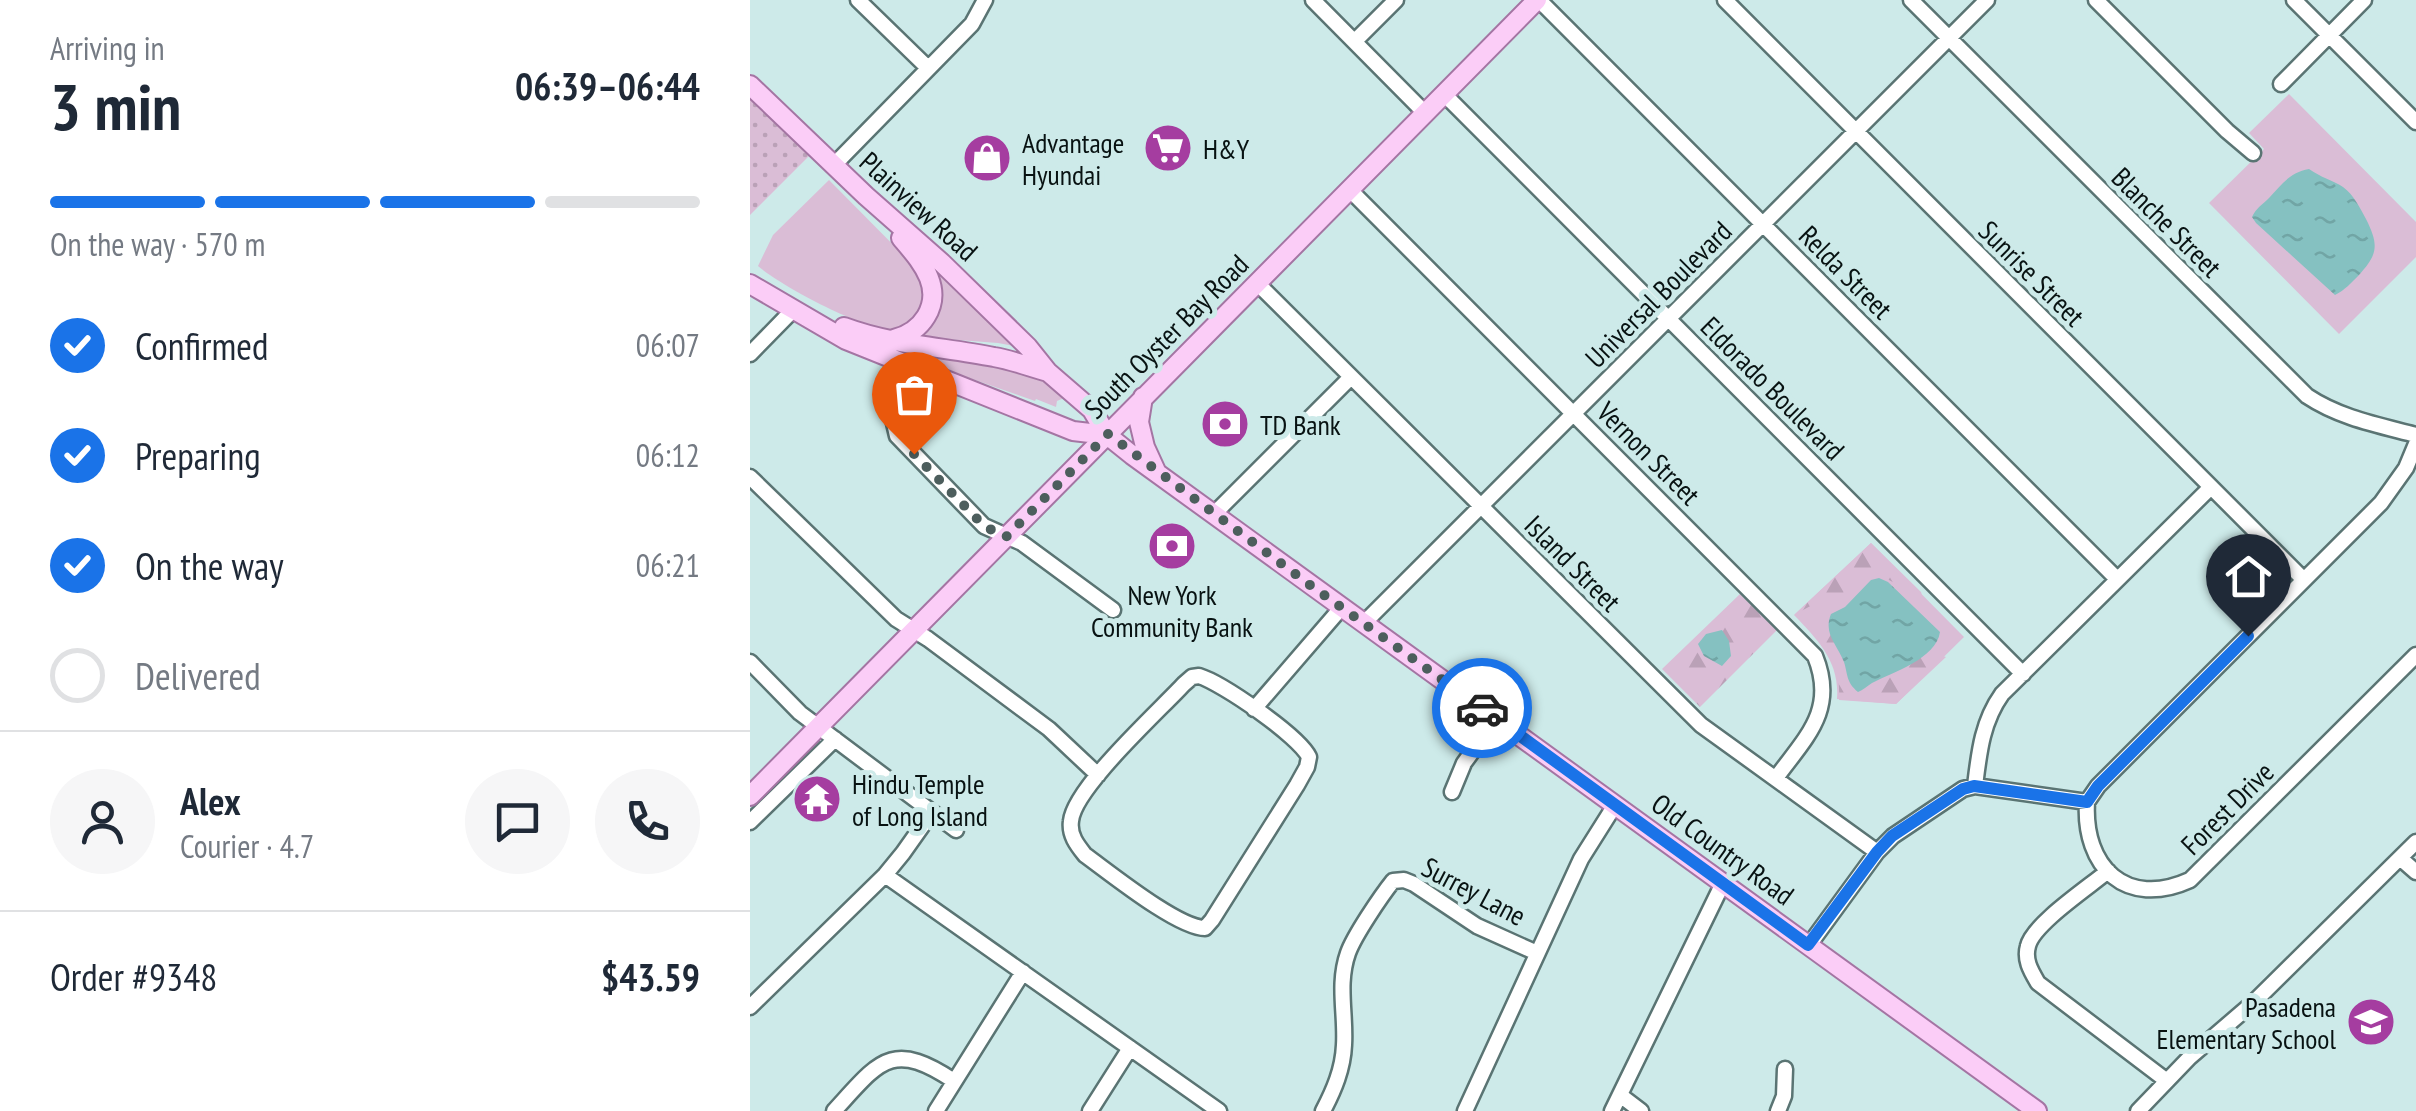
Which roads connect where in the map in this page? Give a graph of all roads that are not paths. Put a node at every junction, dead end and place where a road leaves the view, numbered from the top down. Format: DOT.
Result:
graph roads {
  1 [pos="858,0"];
  2 [pos="986,0"];
  3 [pos="1313,0"];
  4 [pos="1396,0"];
  5 [pos="1538,0"];
  6 [pos="1725,0"];
  7 [pos="1911,0"];
  8 [pos="1987,0"];
  9 [pos="2096,0"];
  10 [pos="2294,0"];
  11 [pos="2364,0"];
  12 [pos="2329,35"];
  13 [pos="1949,39"];
  14 [pos="1355,41"];
  15 [pos="928,68"];
  16 [pos="2281,84"];
  17 [pos="750,85"];
  18 [pos="1444,94"];
  19 [pos="1425,113"];
  20 [pos="2416,122"];
  21 [pos="1856,132"];
  22 [pos="2252,153"];
  23 [pos="834,165"];
  24 [pos="1350,189"];
  25 [pos="866,196"];
  26 [pos="1763,224"];
  27 [pos="1257,283"];
  28 [pos="750,284"];
  29 [pos="793,310"];
  30 [pos="1668,318"];
  31 [pos="890,340"];
  32 [pos="750,354"];
  33 [pos="1048,372"];
  34 [pos="1351,377"];
  35 [pos="1143,397"];
  36 [pos="891,410"];
  37 [pos="1574,413"];
  38 [pos="1108,434"];
  39 [pos="2416,436"];
  40 [pos="2416,444"];
  41 [pos="1156,472"];
  42 [pos="750,476"];
  43 [pos="2211,487"];
  44 [pos="1481,506"];
  45 [pos="1214,514"];
  46 [pos="1006,537"];
  47 [pos="2117,579"];
  48 [pos="2304,580"];
  49 [pos="1342,607"];
  50 [pos="1113,610"];
  51 [pos="1364,624"];
  52 [pos="914,631"];
  53 [pos="2416,655"];
  54 [pos="750,662"];
  55 [pos="2023,674"];
  56 [pos="1254,710"];
  57 [pos="1496,719"];
  58 [pos="818,727"];
  59 [pos="835,739"];
  60 [pos="1098,775"];
  61 [pos="1776,778"];
  62 [pos="1974,786"];
  63 [pos="1452,792"];
  64 [pos="750,796"];
  65 [pos="2087,802"];
  66 [pos="1616,804"];
  67 [pos="932,812"];
  68 [pos="750,822"];
  69 [pos="956,830"];
  70 [pos="2416,842"];
  71 [pos="1877,852"];
  72 [pos="2400,858"];
  73 [pos="2108,871"];
  74 [pos="2416,872"];
  75 [pos="885,875"];
  76 [pos="1723,883"];
  77 [pos="1808,945"];
  78 [pos="1538,953"];
  79 [pos="1023,972"];
  80 [pos="750,1006"];
  81 [pos="1130,1048"];
  82 [pos="1785,1069"];
  83 [pos="954,1081"];
  84 [pos="2168,1081"];
  85 [pos="1620,1095"];
  86 [pos="834,1111"];
  87 [pos="936,1111"];
  88 [pos="1090,1111"];
  89 [pos="1219,1111"];
  90 [pos="1323,1111"];
  91 [pos="1466,1111"];
  92 [pos="1612,1111"];
  93 [pos="1642,1111"];
  94 [pos="1778,1111"];
  95 [pos="2037,1111"];
  96 [pos="2138,1111"];
  1 -- 15 [label="street"];
  2 -- 15 [label="street"];
  3 -- 14 [label="street"];
  4 -- 14 [label="street"];
  5 -- 18 [label="main road, South Oyster Bay Road"];
  5 -- 26 [label="street, Relda Street"];
  6 -- 21 [label="street, Sunrise Street"];
  7 -- 13 [label="street, Blanche Street"];
  8 -- 13 [label="street, Universal Boulevard"];
  9 -- 22 [label="street"];
  10 -- 12 [label="street"];
  11 -- 12 [label="street"];
  12 -- 16 [label="street"];
  12 -- 20 [label="street"];
  13 -- 21 [label="street, Universal Boulevard"];
  13 -- 39 [label="street, Blanche Street"];
  14 -- 19 [label="street"];
  15 -- 23 [label="street"];
  17 -- 23 [label="main road, Plainview Road"];
  18 -- 19 [label="main road, South Oyster Bay Road"];
  18 -- 30 [label="street, Eldorado Boulevard"];
  19 -- 24 [label="main road, South Oyster Bay Road"];
  21 -- 26 [label="street, Universal Boulevard"];
  21 -- 43 [label="street, Sunrise Street"];
  23 -- 25 [label="main road, Plainview Road"];
  24 -- 27 [label="main road, South Oyster Bay Road"];
  24 -- 37 [label="street, Vernon Street"];
  25 -- 31 [label="main road"];
  25 -- 33 [label="main road, Plainview Road"];
  26 -- 30 [label="street, Universal Boulevard"];
  26 -- 47 [label="street, Relda Street"];
  27 -- 34 [label="street, Island Street"];
  27 -- 35 [label="main road, South Oyster Bay Road"];
  28 -- 29 [label="main road"];
  29 -- 31 [label="main road"];
  29 -- 32 [label="street"];
  29 -- 38 [label="main road"];
  30 -- 37 [label="street, Universal Boulevard"];
  30 -- 55 [label="street, Eldorado Boulevard"];
  31 -- 33 [label="main road"];
  33 -- 38 [label="main road, Old Country Road"];
  34 -- 44 [label="street, Island Street"];
  34 -- 45 [label="street"];
  35 -- 38 [label="main road, South Oyster Bay Road"];
  35 -- 41 [label="main road"];
  36 -- 46 [label="street"];
  37 -- 44 [label="street, Universal Boulevard"];
  37 -- 61 [label="street, Vernon Street"];
  38 -- 41 [label="main road, Old Country Road"];
  38 -- 46 [label="main road, South Oyster Bay Road"];
  40 -- 48 [label="street"];
  41 -- 45 [label="main road, Old Country Road"];
  42 -- 52 [label="street"];
  43 -- 47 [label="street"];
  43 -- 48 [label="street, Sunrise Street"];
  44 -- 51 [label="street, Universal Boulevard"];
  44 -- 61 [label="street, Island Street"];
  45 -- 49 [label="main road, Old Country Road"];
  46 -- 50 [label="street"];
  46 -- 52 [label="main road, South Oyster Bay Road"];
  47 -- 55 [label="street"];
  48 -- 65 [label="street"];
  49 -- 51 [label="main road, Old Country Road"];
  49 -- 56 [label="street"];
  51 -- 57 [label="main road, Old Country Road"];
  52 -- 58 [label="main road, South Oyster Bay Road"];
  52 -- 60 [label="street"];
  53 -- 73 [label="street, Forest Drive"];
  54 -- 58 [label="street"];
  55 -- 62 [label="street"];
  56 -- 60 [label="street"];
  56 -- 60 [label="street"];
  57 -- 63 [label="street"];
  57 -- 66 [label="main road, Old Country Road"];
  58 -- 59 [label="street"];
  58 -- 64 [label="main road, South Oyster Bay Road"];
  59 -- 67 [label="street"];
  59 -- 68 [label="street"];
  61 -- 71 [label="street, Island Street"];
  62 -- 65 [label="street"];
  62 -- 71 [label="street"];
  65 -- 73 [label="street"];
  66 -- 76 [label="main road, Old Country Road"];
  66 -- 78 [label="street"];
  67 -- 69 [label="street"];
  67 -- 75 [label="street"];
  70 -- 72 [label="street"];
  71 -- 77 [label="street"];
  72 -- 74 [label="street"];
  72 -- 84 [label="street"];
  73 -- 84 [label="street"];
  75 -- 79 [label="street"];
  75 -- 80 [label="street"];
  76 -- 77 [label="main road, Old Country Road"];
  76 -- 85 [label="street"];
  77 -- 95 [label="main road, Old Country Road"];
  78 -- 90 [label="street, Surrey Lane"];
  78 -- 91 [label="street"];
  79 -- 81 [label="street"];
  79 -- 83 [label="street"];
  81 -- 88 [label="street"];
  81 -- 89 [label="street"];
  82 -- 94 [label="street"];
  83 -- 86 [label="street"];
  83 -- 87 [label="street"];
  84 -- 96 [label="street"];
  85 -- 92 [label="street"];
  85 -- 93 [label="street"];
}
